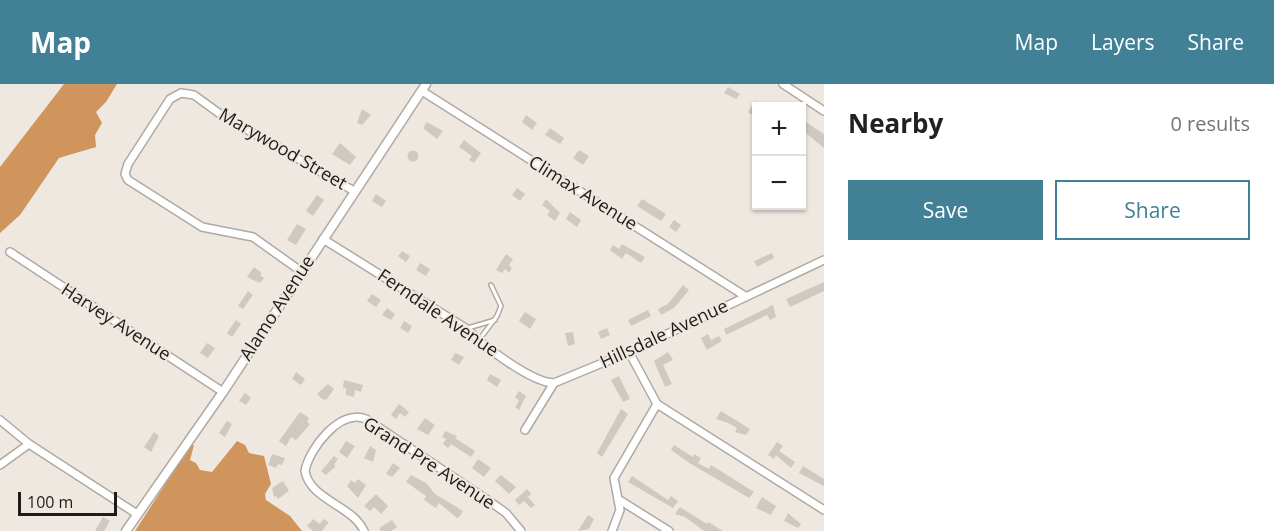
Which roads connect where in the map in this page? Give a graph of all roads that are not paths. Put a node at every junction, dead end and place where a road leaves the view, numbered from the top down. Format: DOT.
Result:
graph roads {
  1 [pos="783,84"];
  2 [pos="424,87"];
  3 [pos="824,111"];
  4 [pos="354,191"];
  5 [pos="323,238"];
  6 [pos="10,252"];
  7 [pos="824,260"];
  8 [pos="302,272"];
  9 [pos="491,285"];
  10 [pos="745,296"];
  11 [pos="495,320"];
  12 [pos="467,329"];
  13 [pos="478,341"];
  14 [pos="629,352"];
  15 [pos="554,383"];
  16 [pos="223,392"];
  17 [pos="657,405"];
  18 [pos="0,420"];
  19 [pos="525,430"];
  20 [pos="29,444"];
  21 [pos="0,465"];
  22 [pos="618,499"];
  23 [pos="824,510"];
  24 [pos="137,514"];
  25 [pos="126,531"];
  26 [pos="364,531"];
  27 [pos="521,531"];
  28 [pos="612,531"];
  29 [pos="669,531"];
  1 -- 3 [label="street"];
  2 -- 4 [label="street, Alamo Avenue"];
  2 -- 10 [label="street, Climax Avenue"];
  4 -- 5 [label="street, Alamo Avenue"];
  4 -- 8 [label="street, Marywood Street"];
  5 -- 8 [label="street, Alamo Avenue"];
  5 -- 12 [label="street, Ferndale Avenue"];
  6 -- 16 [label="street, Harvey Avenue"];
  7 -- 10 [label="street, Hillsdale Avenue"];
  8 -- 16 [label="street, Alamo Avenue"];
  9 -- 11 [label="lane"];
  10 -- 14 [label="street, Hillsdale Avenue"];
  11 -- 12 [label="lane"];
  11 -- 13 [label="lane"];
  12 -- 13 [label="street, Ferndale Avenue"];
  13 -- 15 [label="street, Ferndale Avenue"];
  14 -- 15 [label="street, Hillsdale Avenue"];
  14 -- 17 [label="street"];
  15 -- 19 [label="street"];
  16 -- 24 [label="street, Alamo Avenue"];
  17 -- 22 [label="street"];
  17 -- 23 [label="street"];
  18 -- 20 [label="street"];
  20 -- 21 [label="street"];
  20 -- 24 [label="street"];
  22 -- 28 [label="street"];
  22 -- 29 [label="street"];
  24 -- 25 [label="street, Alamo Avenue"];
  26 -- 27 [label="street, Grand Pre Avenue"];
}
